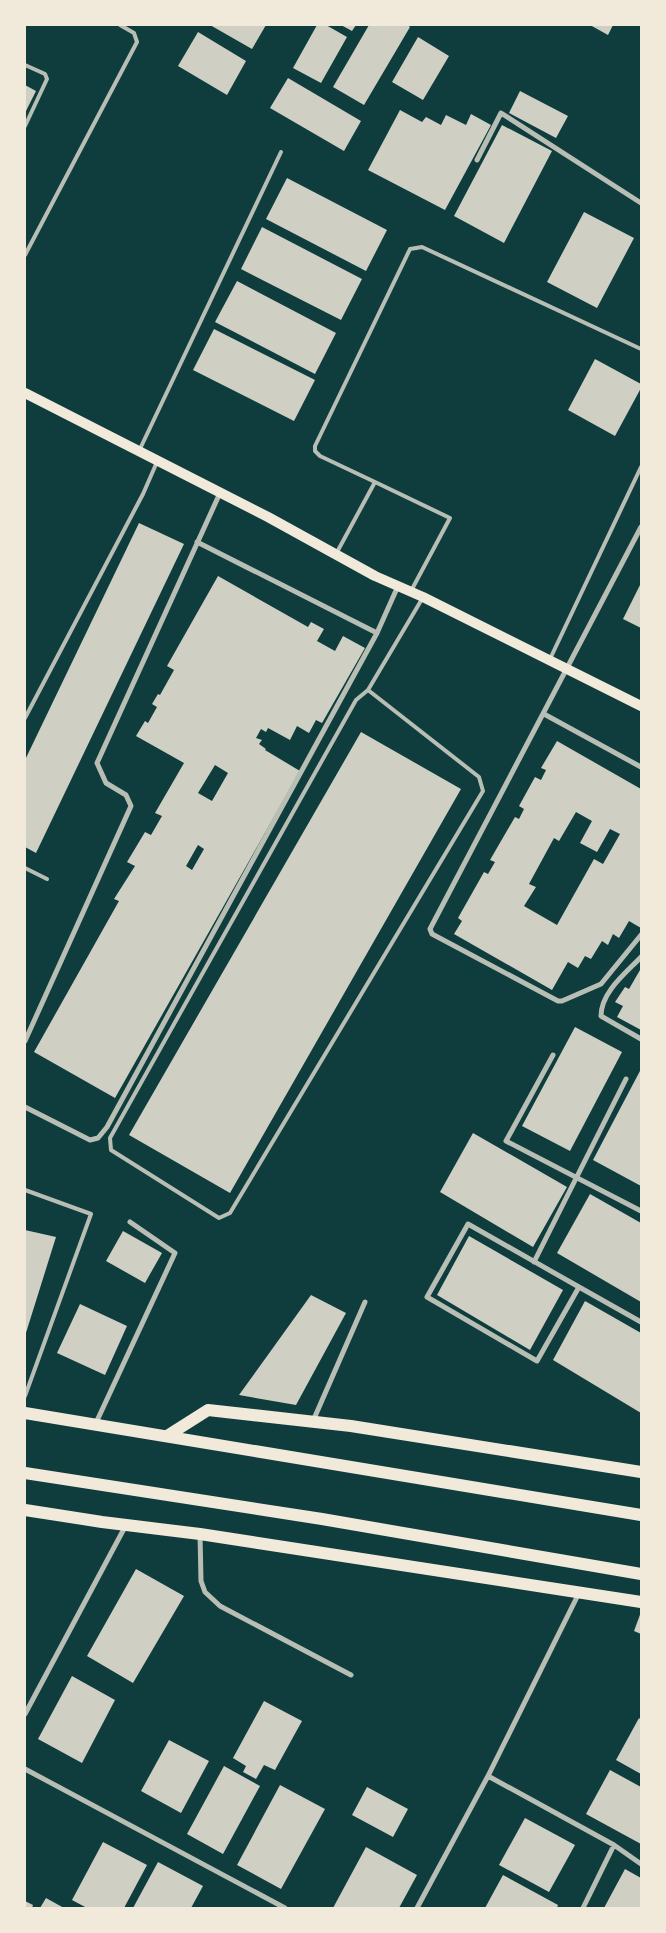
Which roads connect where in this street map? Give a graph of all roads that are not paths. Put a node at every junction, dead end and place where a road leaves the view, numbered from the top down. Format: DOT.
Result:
graph roads {
  1 [pos="120,25"];
  2 [pos="25,64"];
  3 [pos="25,126"];
  4 [pos="281,152"];
  5 [pos="477,160"];
  6 [pos="641,202"];
  7 [pos="25,255"];
  8 [pos="641,349"];
  9 [pos="25,393"];
  10 [pos="139,451"];
  11 [pos="158,460"];
  12 [pos="641,467"];
  13 [pos="375,482"];
  14 [pos="220,492"];
  15 [pos="641,527"];
  16 [pos="198,542"];
  17 [pos="336,554"];
  18 [pos="398,586"];
  19 [pos="411,591"];
  20 [pos="423,597"];
  21 [pos="376,633"];
  22 [pos="549,660"];
  23 [pos="566,668"];
  24 [pos="368,690"];
  25 [pos="641,706"];
  26 [pos="544,714"];
  27 [pos="25,718"];
  28 [pos="641,767"];
  29 [pos="25,868"];
  30 [pos="46,878"];
  31 [pos="641,935"];
  32 [pos="641,957"];
  33 [pos="641,1039"];
  34 [pos="25,1041"];
  35 [pos="553,1055"];
  36 [pos="626,1079"];
  37 [pos="25,1107"];
  38 [pos="576,1178"];
  39 [pos="25,1190"];
  40 [pos="641,1211"];
  41 [pos="130,1222"];
  42 [pos="534,1262"];
  43 [pos="579,1287"];
  44 [pos="364,1302"];
  45 [pos="641,1322"];
  46 [pos="25,1396"];
  47 [pos="25,1413"];
  48 [pos="312,1422"];
  49 [pos="95,1426"];
  50 [pos="167,1436"];
  51 [pos="641,1472"];
  52 [pos="25,1473"];
  53 [pos="25,1510"];
  54 [pos="641,1515"];
  55 [pos="126,1525"];
  56 [pos="200,1534"];
  57 [pos="641,1574"];
  58 [pos="580,1592"];
  59 [pos="641,1602"];
  60 [pos="351,1675"];
  61 [pos="25,1714"];
  62 [pos="25,1769"];
  63 [pos="488,1776"];
  64 [pos="614,1845"];
  65 [pos="641,1864"];
  66 [pos="285,1908"];
  67 [pos="417,1908"];
  68 [pos="583,1908"];
  1 -- 7 [label="lane"];
  2 -- 3 [label="lane"];
  4 -- 10 [label="lane"];
  5 -- 6 [label="street"];
  8 -- 13 [label="lane"];
  9 -- 10 [label="main road"];
  10 -- 11 [label="main road"];
  11 -- 14 [label="main road"];
  11 -- 27 [label="lane"];
  12 -- 22 [label="lane"];
  13 -- 17 [label="lane"];
  13 -- 19 [label="lane"];
  14 -- 16 [label="street"];
  14 -- 17 [label="main road"];
  15 -- 23 [label="street"];
  16 -- 21 [label="street"];
  16 -- 34 [label="street"];
  17 -- 18 [label="main road"];
  18 -- 19 [label="main road"];
  18 -- 21 [label="street"];
  19 -- 20 [label="main road"];
  20 -- 22 [label="main road"];
  20 -- 24 [label="lane"];
  21 -- 37 [label="street"];
  22 -- 23 [label="main road"];
  23 -- 25 [label="main road"];
  23 -- 26 [label="street"];
  24 -- 24 [label="lane"];
  26 -- 28 [label="street"];
  26 -- 31 [label="street"];
  29 -- 30 [label="lane"];
  32 -- 33 [label="street"];
  35 -- 38 [label="street"];
  36 -- 38 [label="street"];
  38 -- 40 [label="street"];
  38 -- 42 [label="street"];
  39 -- 46 [label="lane"];
  41 -- 49 [label="street"];
  42 -- 43 [label="street"];
  42 -- 43 [label="street"];
  43 -- 45 [label="street"];
  44 -- 48 [label="street"];
  47 -- 49 [label="main road"];
  48 -- 50 [label="main road"];
  48 -- 51 [label="main road"];
  49 -- 50 [label="main road"];
  50 -- 54 [label="main road"];
  52 -- 57 [label="main road"];
  53 -- 55 [label="main road"];
  55 -- 56 [label="main road"];
  55 -- 61 [label="street"];
  56 -- 58 [label="main road"];
  56 -- 60 [label="street"];
  58 -- 59 [label="main road"];
  58 -- 63 [label="street"];
  62 -- 66 [label="street"];
  63 -- 64 [label="street"];
  63 -- 67 [label="street"];
  64 -- 65 [label="street"];
  64 -- 68 [label="street"];
}
